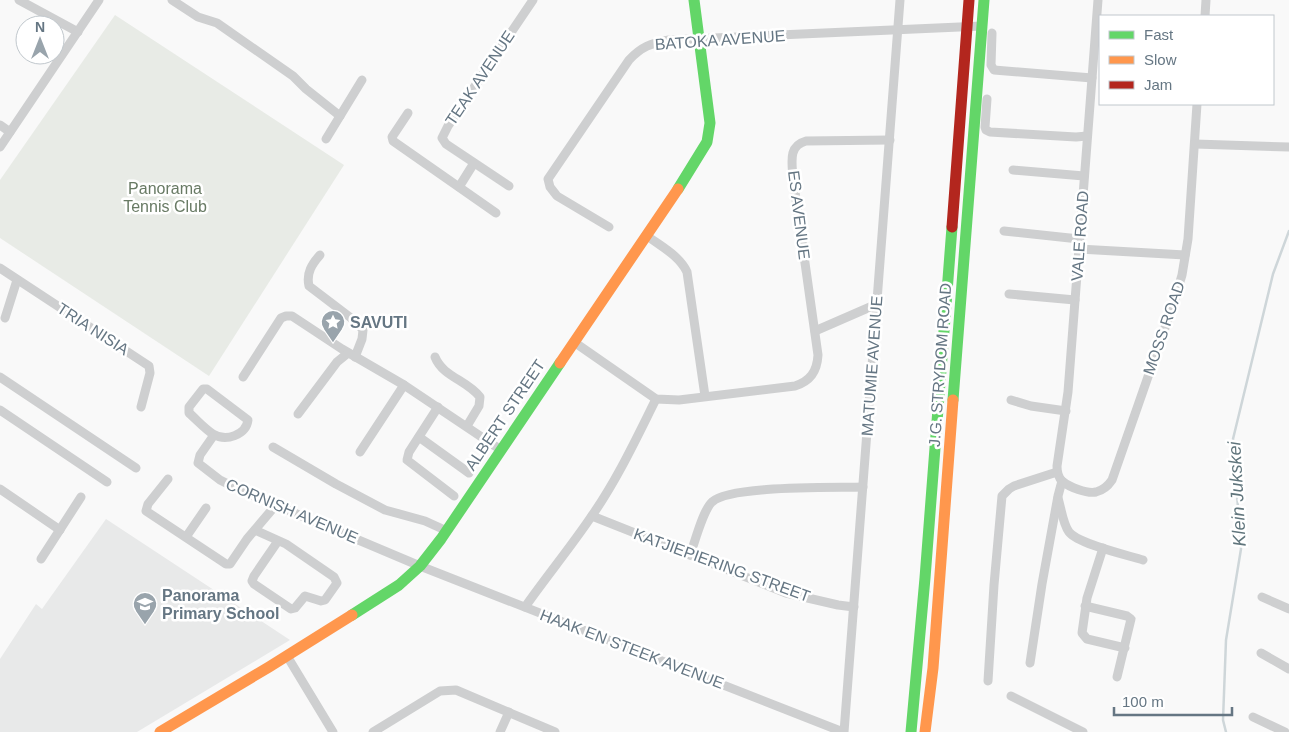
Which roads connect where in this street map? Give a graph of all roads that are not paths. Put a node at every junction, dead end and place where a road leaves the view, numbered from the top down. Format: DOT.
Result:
graph roads {
  1 [pos="19,0"];
  2 [pos="99,0"];
  3 [pos="172,0"];
  4 [pos="533,0"];
  5 [pos="694,0"];
  6 [pos="900,0"];
  7 [pos="969,0"];
  8 [pos="984,0"];
  9 [pos="1098,0"];
  10 [pos="1206,0"];
  11 [pos="1205,15"];
  12 [pos="967,26"];
  13 [pos="982,26"];
  14 [pos="897,30"];
  15 [pos="78,32"];
  16 [pos="992,34"];
  17 [pos="699,40"];
  18 [pos="1092,78"];
  19 [pos="362,80"];
  20 [pos="987,99"];
  21 [pos="1197,105"];
  22 [pos="408,113"];
  23 [pos="340,116"];
  24 [pos="0,125"];
  25 [pos="10,132"];
  26 [pos="1087,136"];
  27 [pos="326,139"];
  28 [pos="890,140"];
  29 [pos="1195,144"];
  30 [pos="0,147"];
  31 [pos="1286,147"];
  32 [pos="474,163"];
  33 [pos="1013,170"];
  34 [pos="1084,176"];
  35 [pos="509,186"];
  36 [pos="459,187"];
  37 [pos="496,213"];
  38 [pos="610,227"];
  39 [pos="1004,231"];
  40 [pos="646,235"];
  41 [pos="1079,239"];
  42 [pos="1079,249"];
  43 [pos="320,255"];
  44 [pos="1185,255"];
  45 [pos="0,268"];
  46 [pos="17,280"];
  47 [pos="1009,294"];
  48 [pos="1075,300"];
  49 [pos="877,304"];
  50 [pos="6,318"];
  51 [pos="815,331"];
  52 [pos="574,342"];
  53 [pos="348,353"];
  54 [pos="435,356"];
  55 [pos="0,377"];
  56 [pos="243,377"];
  57 [pos="404,385"];
  58 [pos="704,396"];
  59 [pos="656,399"];
  60 [pos="1011,400"];
  61 [pos="438,407"];
  62 [pos="141,408"];
  63 [pos="0,410"];
  64 [pos="1066,411"];
  65 [pos="298,414"];
  66 [pos="467,426"];
  67 [pos="214,436"];
  68 [pos="419,437"];
  69 [pos="273,448"];
  70 [pos="501,450"];
  71 [pos="360,452"];
  72 [pos="136,468"];
  73 [pos="1057,472"];
  74 [pos="469,473"];
  75 [pos="168,479"];
  76 [pos="1062,481"];
  77 [pos="107,482"];
  78 [pos="863,487"];
  79 [pos="0,489"];
  80 [pos="454,496"];
  81 [pos="1058,496"];
  82 [pos="81,497"];
  83 [pos="275,506"];
  84 [pos="206,508"];
  85 [pos="592,516"];
  86 [pos="60,530"];
  87 [pos="255,530"];
  88 [pos="447,531"];
  89 [pos="186,537"];
  90 [pos="278,540"];
  91 [pos="1103,548"];
  92 [pos="690,555"];
  93 [pos="40,559"];
  94 [pos="1143,560"];
  95 [pos="420,566"];
  96 [pos="1262,597"];
  97 [pos="1085,606"];
  98 [pos="524,607"];
  99 [pos="854,607"];
  100 [pos="1289,610"];
  101 [pos="1125,648"];
  102 [pos="1261,653"];
  103 [pos="287,656"];
  104 [pos="1030,663"];
  105 [pos="1289,669"];
  106 [pos="1117,677"];
  107 [pos="988,681"];
  108 [pos="1011,696"];
  109 [pos="509,712"];
  110 [pos="1253,717"];
  111 [pos="160,732"];
  112 [pos="333,732"];
  113 [pos="373,732"];
  114 [pos="500,732"];
  115 [pos="555,732"];
  116 [pos="844,732"];
  117 [pos="911,732"];
  118 [pos="925,732"];
  119 [pos="1083,732"];
  120 [pos="1284,732"];
  1 -- 15 [label="street"];
  2 -- 15 [label="street"];
  3 -- 23 [label="street"];
  4 -- 32 [label="street, TEAK AVENUE"];
  5 -- 17 [label="street, ALBERT STREET"];
  6 -- 14 [label="street, MATUMIE AVENUE"];
  7 -- 12 [label="street, J.G. STRYDOM ROAD"];
  8 -- 13 [label="street, J.G. STRYDOM ROAD"];
  9 -- 18 [label="street, VALE ROAD"];
  10 -- 11 [label="street"];
  12 -- 13 [label="street, BATOKA AVENUE"];
  12 -- 14 [label="street, BATOKA AVENUE"];
  12 -- 117 [label="street, J.G. STRYDOM ROAD"];
  13 -- 118 [label="street, J.G. STRYDOM ROAD"];
  14 -- 17 [label="street, BATOKA AVENUE"];
  14 -- 28 [label="street, MATUMIE AVENUE"];
  15 -- 25 [label="street"];
  16 -- 18 [label="street"];
  17 -- 38 [label="street, BATOKA AVENUE"];
  17 -- 40 [label="street, ALBERT STREET"];
  18 -- 26 [label="street, VALE ROAD"];
  19 -- 23 [label="street"];
  20 -- 26 [label="street"];
  21 -- 29 [label="street, MOSS ROAD"];
  22 -- 36 [label="street"];
  23 -- 27 [label="street"];
  24 -- 25 [label="street"];
  25 -- 30 [label="street"];
  26 -- 34 [label="street, VALE ROAD"];
  28 -- 49 [label="street, MATUMIE AVENUE"];
  28 -- 51 [label="street, ES AVENUE"];
  29 -- 31 [label="street"];
  29 -- 44 [label="street, MOSS ROAD"];
  32 -- 35 [label="street, TEAK AVENUE"];
  32 -- 36 [label="street"];
  33 -- 34 [label="street"];
  34 -- 41 [label="street, VALE ROAD"];
  36 -- 37 [label="street"];
  39 -- 41 [label="street"];
  40 -- 52 [label="street, ALBERT STREET"];
  40 -- 58 [label="street"];
  41 -- 42 [label="street, VALE ROAD"];
  42 -- 44 [label="street"];
  42 -- 48 [label="street, VALE ROAD"];
  43 -- 53 [label="street"];
  44 -- 76 [label="street, MOSS ROAD"];
  45 -- 46 [label="street, TRIA NISIA"];
  46 -- 50 [label="street"];
  46 -- 62 [label="street, TRIA NISIA"];
  47 -- 48 [label="street"];
  48 -- 64 [label="street, VALE ROAD"];
  49 -- 51 [label="street"];
  49 -- 78 [label="street, MATUMIE AVENUE"];
  51 -- 58 [label="street, ES AVENUE"];
  52 -- 59 [label="street"];
  52 -- 70 [label="street, ALBERT STREET"];
  53 -- 56 [label="street"];
  53 -- 57 [label="street"];
  53 -- 65 [label="street"];
  54 -- 66 [label="street"];
  55 -- 72 [label="street"];
  57 -- 61 [label="street"];
  57 -- 71 [label="street"];
  58 -- 59 [label="street"];
  59 -- 85 [label="street"];
  60 -- 64 [label="street"];
  61 -- 66 [label="street"];
  61 -- 68 [label="street"];
  63 -- 77 [label="street"];
  64 -- 73 [label="street, VALE ROAD"];
  66 -- 70 [label="street"];
  67 -- 67 [label="street"];
  67 -- 83 [label="street, CORNISH AVENUE"];
  68 -- 74 [label="street"];
  68 -- 80 [label="street"];
  69 -- 88 [label="street"];
  70 -- 88 [label="street, ALBERT STREET"];
  73 -- 76 [label="street"];
  73 -- 107 [label="street"];
  75 -- 89 [label="street"];
  76 -- 81 [label="street"];
  78 -- 92 [label="street"];
  78 -- 99 [label="street, MATUMIE AVENUE"];
  79 -- 86 [label="street"];
  81 -- 91 [label="street"];
  81 -- 104 [label="street"];
  82 -- 86 [label="street"];
  83 -- 87 [label="street"];
  83 -- 95 [label="street, CORNISH AVENUE"];
  84 -- 89 [label="street"];
  85 -- 92 [label="street, KATJIEPIERING STREET"];
  85 -- 98 [label="street"];
  86 -- 93 [label="street"];
  87 -- 89 [label="street"];
  87 -- 90 [label="street"];
  88 -- 95 [label="street, ALBERT STREET"];
  90 -- 90 [label="street"];
  91 -- 94 [label="street"];
  91 -- 97 [label="street"];
  92 -- 99 [label="street, KATJIEPIERING STREET"];
  95 -- 98 [label="street, HAAK EN STEEK AVENUE"];
  95 -- 103 [label="street, ALBERT STREET"];
  96 -- 100 [label="street"];
  97 -- 101 [label="street"];
  97 -- 101 [label="street"];
  98 -- 116 [label="street, HAAK EN STEEK AVENUE"];
  99 -- 116 [label="street, MATUMIE AVENUE"];
  101 -- 106 [label="street"];
  102 -- 105 [label="street"];
  103 -- 111 [label="street, ALBERT STREET"];
  103 -- 112 [label="street"];
  108 -- 119 [label="street"];
  109 -- 113 [label="street"];
  109 -- 114 [label="street"];
  109 -- 115 [label="street"];
  110 -- 120 [label="street"];
}
